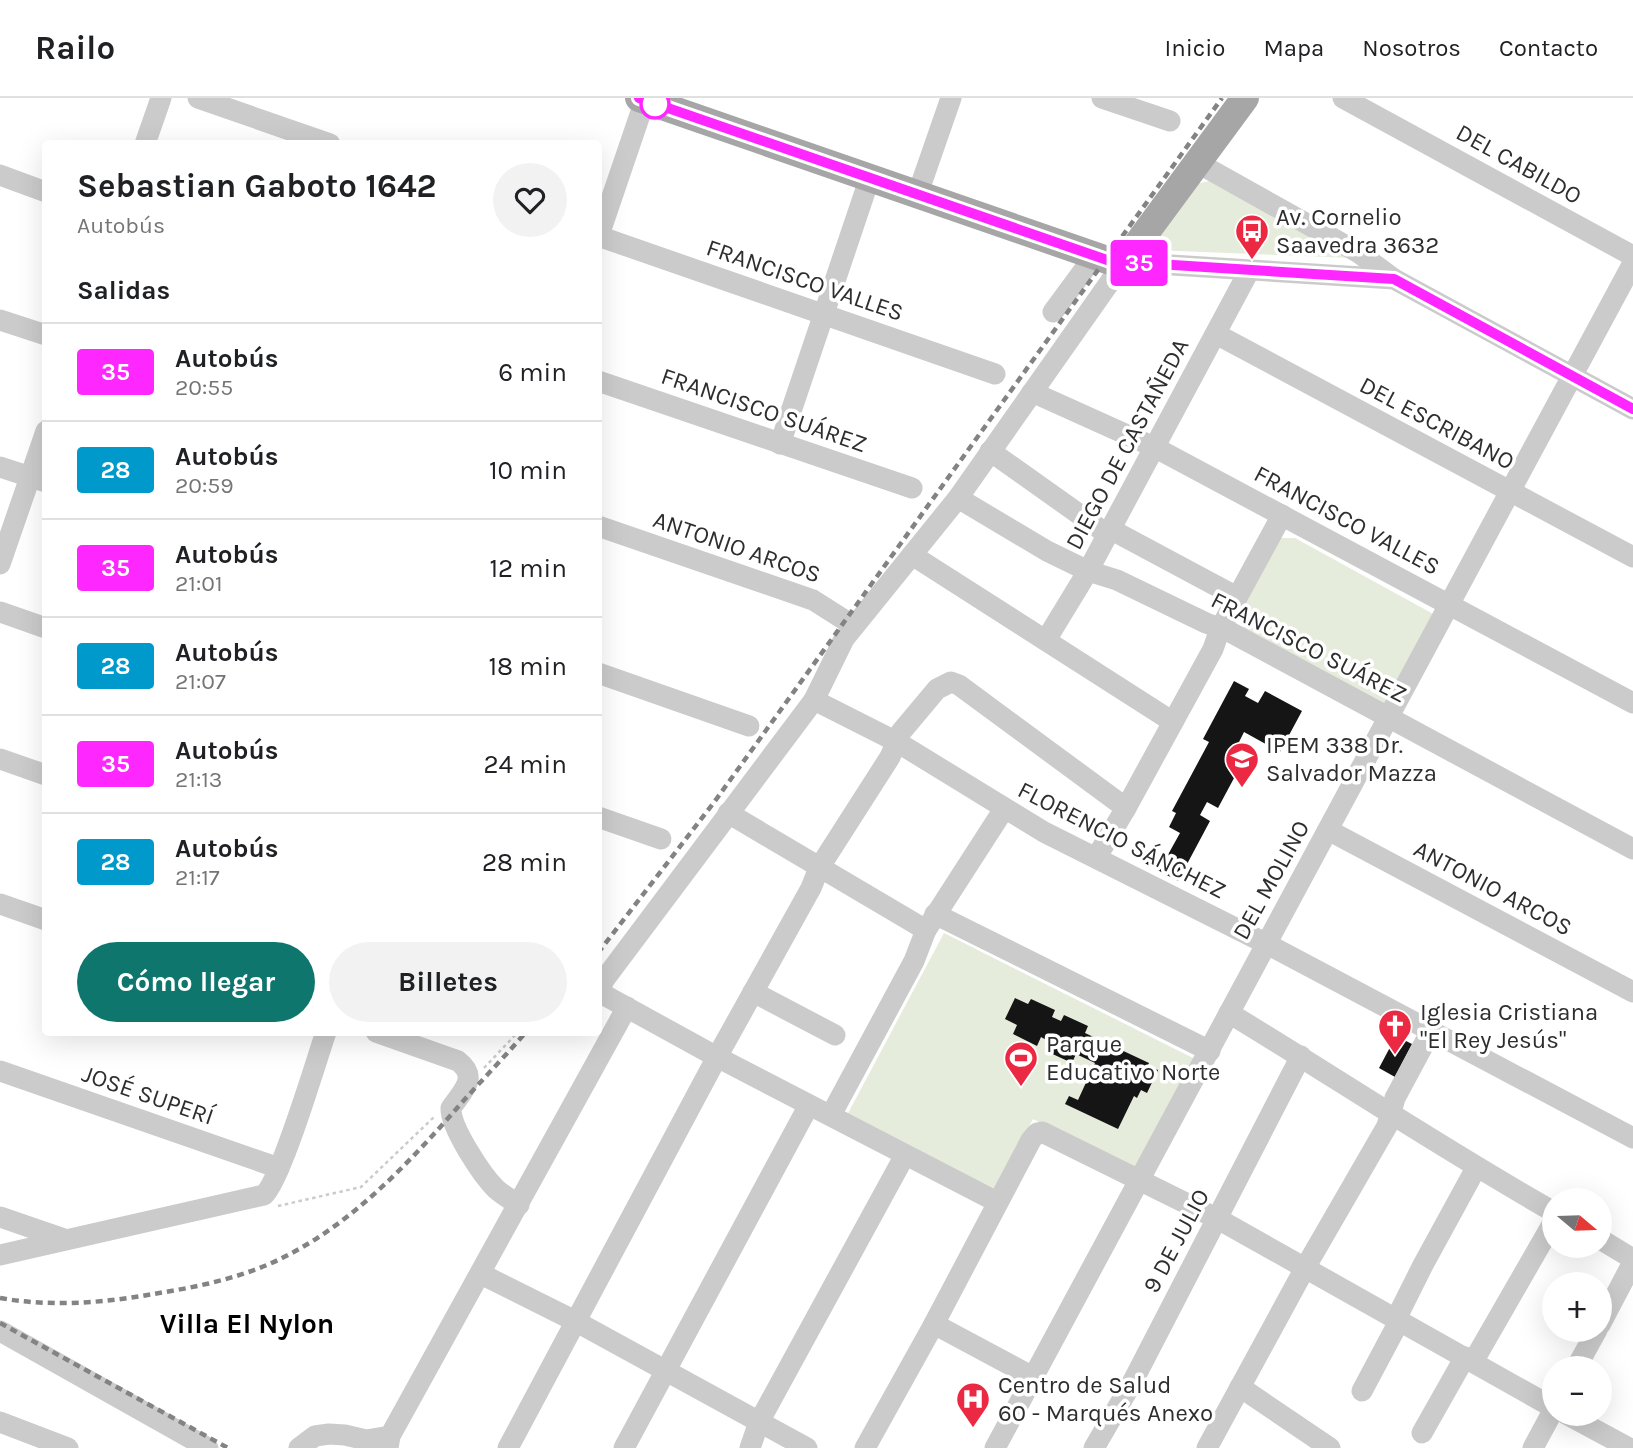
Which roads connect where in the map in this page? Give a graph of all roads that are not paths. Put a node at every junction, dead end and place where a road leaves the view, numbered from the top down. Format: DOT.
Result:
graph roads {
  1 [pos="161,98"];
  2 [pos="198,98"];
  3 [pos="951,98"];
  4 [pos="1102,98"];
  5 [pos="1245,98"];
  6 [pos="1343,98"];
  7 [pos="642,99"];
  8 [pos="1170,121"];
  9 [pos="146,140"];
  10 [pos="319,140"];
  11 [pos="1198,163"];
  12 [pos="0,176"];
  13 [pos="870,177"];
  14 [pos="42,190"];
  15 [pos="918,193"];
  16 [pos="602,227"];
  17 [pos="602,238"];
  18 [pos="1095,255"];
  19 [pos="1633,256"];
  20 [pos="1124,262"];
  21 [pos="1633,263"];
  22 [pos="1249,271"];
  23 [pos="1394,279"];
  24 [pos="1053,312"];
  25 [pos="824,314"];
  26 [pos="0,320"];
  27 [pos="42,334"];
  28 [pos="1216,334"];
  29 [pos="995,374"];
  30 [pos="1572,376"];
  31 [pos="602,382"];
  32 [pos="1032,392"];
  33 [pos="1633,409"];
  34 [pos="780,444"];
  35 [pos="1154,447"];
  36 [pos="989,451"];
  37 [pos="42,456"];
  38 [pos="0,467"];
  39 [pos="38,480"];
  40 [pos="912,488"];
  41 [pos="1510,492"];
  42 [pos="958,498"];
  43 [pos="1282,515"];
  44 [pos="602,527"];
  45 [pos="1109,531"];
  46 [pos="912,555"];
  47 [pos="1633,558"];
  48 [pos="0,564"];
  49 [pos="1088,571"];
  50 [pos="1237,597"];
  51 [pos="1450,606"];
  52 [pos="0,612"];
  53 [pos="854,626"];
  54 [pos="42,627"];
  55 [pos="1220,629"];
  56 [pos="1046,640"];
  57 [pos="602,674"];
  58 [pos="814,700"];
  59 [pos="1633,703"];
  60 [pos="1388,717"];
  61 [pos="1173,722"];
  62 [pos="749,726"];
  63 [pos="897,742"];
  64 [pos="0,759"];
  65 [pos="42,774"];
  66 [pos="1126,808"];
  67 [pos="1003,809"];
  68 [pos="728,813"];
  69 [pos="602,818"];
  70 [pos="1328,830"];
  71 [pos="661,839"];
  72 [pos="1633,849"];
  73 [pos="1096,858"];
  74 [pos="818,868"];
  75 [pos="0,904"];
  76 [pos="42,919"];
  77 [pos="931,922"];
  78 [pos="1265,943"];
  79 [pos="602,984"];
  80 [pos="753,992"];
  81 [pos="1633,992"];
  82 [pos="602,993"];
  83 [pos="627,1007"];
  84 [pos="1229,1013"];
  85 [pos="1432,1031"];
  86 [pos="835,1035"];
  87 [pos="325,1036"];
  88 [pos="388,1036"];
  89 [pos="1210,1051"];
  90 [pos="1301,1056"];
  91 [pos="717,1057"];
  92 [pos="0,1071"];
  93 [pos="809,1105"];
  94 [pos="1390,1112"];
  95 [pos="831,1115"];
  96 [pos="1633,1138"];
  97 [pos="905,1155"];
  98 [pos="279,1168"];
  99 [pos="1476,1168"];
  100 [pos="1140,1180"];
  101 [pos="997,1202"];
  102 [pos="519,1205"];
  103 [pos="1542,1205"];
  104 [pos="0,1217"];
  105 [pos="1218,1219"];
  106 [pos="67,1240"];
  107 [pos="1542,1240"];
  108 [pos="1612,1247"];
  109 [pos="0,1255"];
  110 [pos="1633,1260"];
  111 [pos="1305,1268"];
  112 [pos="481,1274"];
  113 [pos="1626,1291"];
  114 [pos="1612,1309"];
  115 [pos="1397,1319"];
  116 [pos="575,1321"];
  117 [pos="934,1324"];
  118 [pos="0,1331"];
  119 [pos="1469,1360"];
  120 [pos="665,1371"];
  121 [pos="1033,1377"];
  122 [pos="1240,1387"];
  123 [pos="1362,1391"];
  124 [pos="1542,1401"];
  125 [pos="0,1422"];
  126 [pos="759,1422"];
  127 [pos="1544,1426"];
  128 [pos="1588,1426"];
  129 [pos="1422,1433"];
  130 [pos="389,1442"];
  131 [pos="1324,1446"];
  132 [pos="68,1448"];
  133 [pos="208,1448"];
  134 [pos="299,1448"];
  135 [pos="508,1448"];
  136 [pos="624,1448"];
  137 [pos="750,1448"];
  138 [pos="807,1448"];
  139 [pos="865,1448"];
  140 [pos="995,1448"];
  141 [pos="1094,1448"];
  142 [pos="1207,1448"];
  143 [pos="1532,1448"];
  144 [pos="1629,1448"];
  1 -- 9 [label="street"];
  2 -- 10 [label="street"];
  3 -- 15 [label="street"];
  4 -- 8 [label="street"];
  5 -- 11 [label="main road"];
  6 -- 19 [label="street, DEL CABILDO"];
  7 -- 13 [label="main road"];
  7 -- 16 [label="street"];
  11 -- 20 [label="main road"];
  11 -- 23 [label="street"];
  12 -- 14 [label="street"];
  13 -- 15 [label="main road"];
  13 -- 25 [label="street"];
  15 -- 18 [label="main road"];
  17 -- 25 [label="street, FRANCISCO VALLES"];
  18 -- 20 [label="main road"];
  18 -- 24 [label="street"];
  20 -- 22 [label="street"];
  20 -- 32 [label="street"];
  21 -- 30 [label="street, DEL MOLINO"];
  22 -- 23 [label="street"];
  22 -- 28 [label="street, DIEGO DE CASTAÑEDA"];
  23 -- 30 [label="street"];
  25 -- 29 [label="street, FRANCISCO VALLES"];
  25 -- 34 [label="street"];
  26 -- 27 [label="street"];
  28 -- 35 [label="street, DIEGO DE CASTAÑEDA"];
  28 -- 41 [label="street, DEL ESCRIBANO"];
  30 -- 33 [label="street"];
  30 -- 41 [label="street, DEL MOLINO"];
  31 -- 34 [label="street, FRANCISCO SUÁREZ"];
  32 -- 35 [label="street, FRANCISCO VALLES"];
  32 -- 36 [label="street"];
  34 -- 40 [label="street, FRANCISCO SUÁREZ"];
  35 -- 43 [label="street, FRANCISCO VALLES"];
  35 -- 45 [label="street, DIEGO DE CASTAÑEDA"];
  36 -- 42 [label="street"];
  36 -- 45 [label="street"];
  37 -- 39 [label="street"];
  38 -- 39 [label="street"];
  39 -- 48 [label="street"];
  41 -- 47 [label="street, DEL ESCRIBANO"];
  41 -- 51 [label="street, DEL MOLINO"];
  42 -- 46 [label="street"];
  42 -- 49 [label="street, FRANCISCO SUÁREZ"];
  43 -- 50 [label="street"];
  43 -- 51 [label="street, FRANCISCO VALLES"];
  44 -- 53 [label="street, ANTONIO ARCOS"];
  45 -- 49 [label="street, DIEGO DE CASTAÑEDA"];
  45 -- 50 [label="street"];
  46 -- 53 [label="street"];
  46 -- 56 [label="street"];
  49 -- 55 [label="street, FRANCISCO SUÁREZ"];
  49 -- 56 [label="street, DIEGO DE CASTAÑEDA"];
  50 -- 55 [label="street"];
  51 -- 59 [label="street, FRANCISCO VALLES"];
  51 -- 60 [label="street, DEL MOLINO"];
  52 -- 54 [label="street"];
  53 -- 58 [label="street"];
  55 -- 60 [label="street, FRANCISCO SUÁREZ"];
  55 -- 61 [label="street"];
  56 -- 61 [label="street"];
  57 -- 62 [label="street"];
  58 -- 63 [label="street, FLORENCIO SÁNCHEZ"];
  58 -- 68 [label="street"];
  60 -- 70 [label="street, DEL MOLINO"];
  60 -- 72 [label="street, FRANCISCO SUÁREZ"];
  61 -- 66 [label="street"];
  63 -- 66 [label="street"];
  63 -- 67 [label="street, FLORENCIO SÁNCHEZ"];
  63 -- 74 [label="street"];
  64 -- 65 [label="street"];
  66 -- 73 [label="street"];
  67 -- 73 [label="street, FLORENCIO SÁNCHEZ"];
  67 -- 77 [label="street"];
  68 -- 74 [label="street"];
  68 -- 79 [label="street"];
  69 -- 71 [label="street"];
  70 -- 78 [label="street, DEL MOLINO"];
  70 -- 81 [label="street, ANTONIO ARCOS"];
  73 -- 78 [label="street, FLORENCIO SÁNCHEZ"];
  74 -- 77 [label="street"];
  74 -- 80 [label="street"];
  75 -- 76 [label="street"];
  77 -- 89 [label="street"];
  77 -- 95 [label="street"];
  78 -- 84 [label="street, DEL MOLINO"];
  78 -- 85 [label="street, FLORENCIO SÁNCHEZ"];
  80 -- 86 [label="street"];
  80 -- 91 [label="street"];
  82 -- 83 [label="street"];
  83 -- 91 [label="street"];
  83 -- 102 [label="street"];
  84 -- 89 [label="street, DEL MOLINO"];
  84 -- 90 [label="street"];
  85 -- 94 [label="street"];
  85 -- 96 [label="street, FLORENCIO SÁNCHEZ"];
  87 -- 98 [label="street"];
  88 -- 102 [label="street"];
  89 -- 100 [label="street, DEL MOLINO"];
  90 -- 94 [label="street"];
  90 -- 105 [label="street, 9 DE JULIO"];
  91 -- 93 [label="street"];
  91 -- 116 [label="street"];
  92 -- 98 [label="street, JOSÉ SUPERÍ"];
  93 -- 95 [label="street"];
  93 -- 120 [label="street"];
  94 -- 99 [label="street"];
  94 -- 111 [label="street"];
  95 -- 97 [label="street"];
  97 -- 101 [label="street"];
  97 -- 126 [label="street"];
  98 -- 106 [label="street"];
  99 -- 103 [label="street"];
  99 -- 115 [label="street"];
  100 -- 101 [label="street"];
  100 -- 105 [label="street"];
  100 -- 121 [label="street, DEL MOLINO"];
  101 -- 117 [label="street"];
  102 -- 112 [label="street"];
  104 -- 106 [label="street"];
  105 -- 111 [label="street"];
  105 -- 141 [label="street, 9 DE JULIO"];
  106 -- 109 [label="street"];
  107 -- 119 [label="street"];
  108 -- 110 [label="street"];
  110 -- 113 [label="street"];
  111 -- 115 [label="street"];
  111 -- 122 [label="street"];
  112 -- 116 [label="street"];
  112 -- 130 [label="street"];
  113 -- 114 [label="street"];
  115 -- 119 [label="street"];
  115 -- 123 [label="street"];
  116 -- 120 [label="street"];
  116 -- 135 [label="street"];
  117 -- 121 [label="street"];
  117 -- 139 [label="street"];
  118 -- 133 [label="street"];
  119 -- 124 [label="street"];
  119 -- 129 [label="street"];
  120 -- 126 [label="street"];
  120 -- 136 [label="street"];
  121 -- 140 [label="street, DEL MOLINO"];
  122 -- 131 [label="street"];
  122 -- 142 [label="street"];
  125 -- 132 [label="street"];
  126 -- 137 [label="street"];
  126 -- 138 [label="street"];
  127 -- 143 [label="street"];
  128 -- 144 [label="street"];
  130 -- 134 [label="street"];
}
